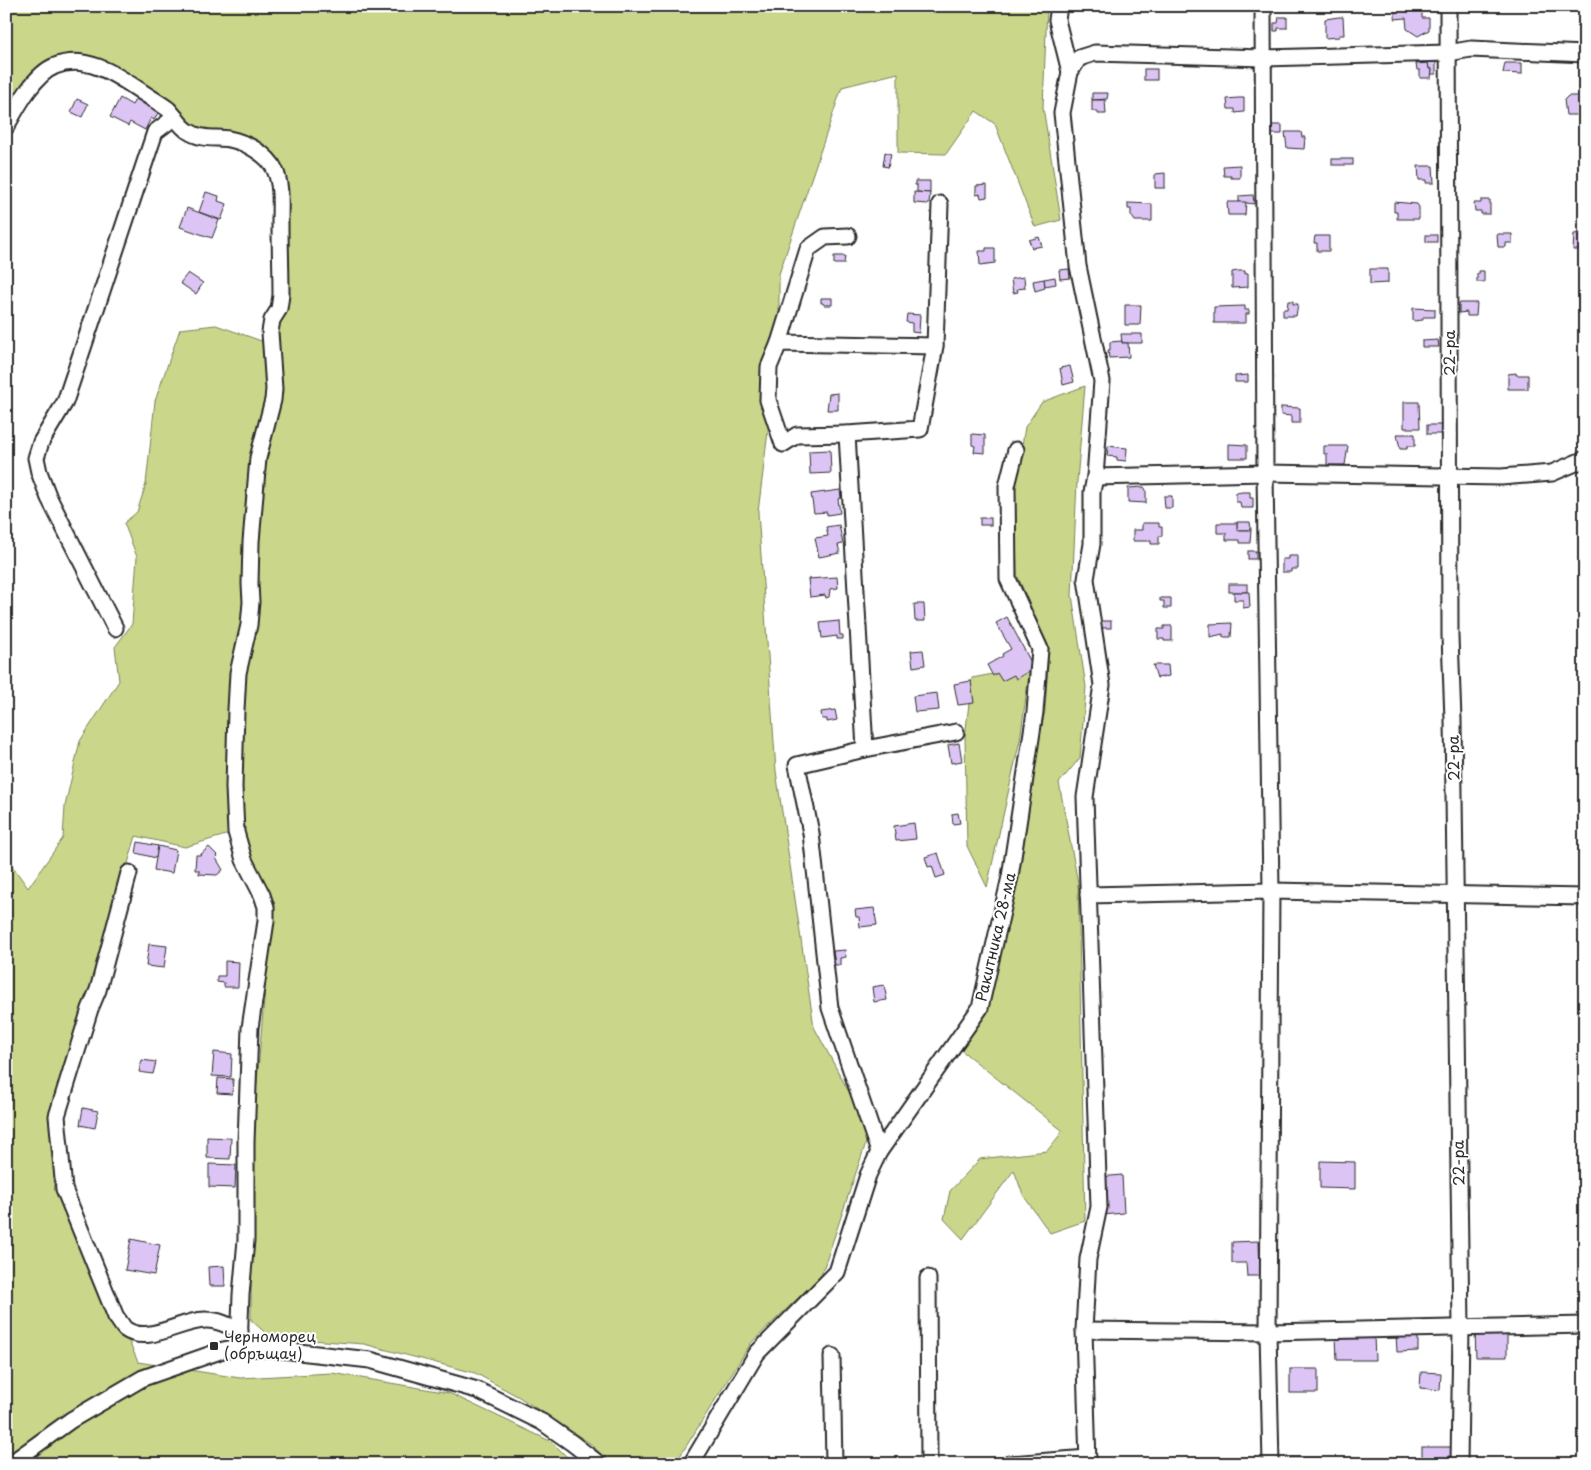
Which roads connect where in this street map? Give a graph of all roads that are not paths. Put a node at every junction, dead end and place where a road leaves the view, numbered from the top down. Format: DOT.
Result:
graph roads {
  1 [pos="1059,6"];
  2 [pos="1262,6"];
  3 [pos="1448,6"];
  4 [pos="1448,53"];
  5 [pos="1585,54"];
  6 [pos="1263,58"];
  7 [pos="1070,72"];
  8 [pos="175,117"];
  9 [pos="6,128"];
  10 [pos="940,204"];
  11 [pos="848,236"];
  12 [pos="779,343"];
  13 [pos="935,346"];
  14 [pos="847,434"];
  15 [pos="1016,450"];
  16 [pos="1585,460"];
  17 [pos="1265,473"];
  18 [pos="1450,475"];
  19 [pos="1095,477"];
  20 [pos="116,628"];
  21 [pos="956,732"];
  22 [pos="865,750"];
  23 [pos="130,873"];
  24 [pos="1271,891"];
  25 [pos="1088,895"];
  26 [pos="1456,895"];
  27 [pos="1585,897"];
  28 [pos="879,1152"];
  29 [pos="928,1278"];
  30 [pos="1585,1325"];
  31 [pos="1462,1328"];
  32 [pos="1084,1330"];
  33 [pos="240,1331"];
  34 [pos="1268,1332"];
  35 [pos="240,1347"];
  36 [pos="832,1356"];
  37 [pos="1088,1461"];
  38 [pos="10,1464"];
  39 [pos="598,1464"];
  40 [pos="691,1464"];
  41 [pos="834,1464"];
  42 [pos="929,1464"];
  43 [pos="1009,1464"];
  44 [pos="1270,1464"];
  45 [pos="1458,1464"];
  1 -- 7 [label="street"];
  2 -- 6 [label="street"];
  3 -- 4 [label="street, 22-ра"];
  4 -- 5 [label="street"];
  4 -- 6 [label="street"];
  4 -- 18 [label="street, 22-ра"];
  6 -- 7 [label="street"];
  6 -- 17 [label="street"];
  7 -- 19 [label="street"];
  8 -- 9 [label="street"];
  8 -- 20 [label="street"];
  8 -- 33 [label="street"];
  10 -- 13 [label="street"];
  11 -- 12 [label="street"];
  12 -- 13 [label="street"];
  12 -- 14 [label="street"];
  13 -- 14 [label="street"];
  14 -- 22 [label="street"];
  15 -- 28 [label="street, Ракитника 28-ма"];
  16 -- 18 [label="street"];
  17 -- 18 [label="street"];
  17 -- 19 [label="street"];
  17 -- 24 [label="street"];
  18 -- 26 [label="street, 22-ра"];
  19 -- 25 [label="street"];
  21 -- 22 [label="street"];
  22 -- 28 [label="street"];
  23 -- 33 [label="street"];
  24 -- 25 [label="street"];
  24 -- 26 [label="street"];
  24 -- 34 [label="street"];
  25 -- 32 [label="street"];
  26 -- 27 [label="street"];
  26 -- 31 [label="street, 22-ра"];
  28 -- 40 [label="street, Ракитника 28-ма"];
  29 -- 42 [label="street"];
  30 -- 31 [label="street"];
  31 -- 34 [label="street"];
  31 -- 45 [label="street, 22-ра"];
  32 -- 34 [label="street"];
  32 -- 37 [label="street"];
  33 -- 35 [label="street"];
  34 -- 44 [label="street"];
  35 -- 38 [label="street"];
  35 -- 39 [label="street"];
  36 -- 41 [label="street"];
  37 -- 43 [label="street"];
}
